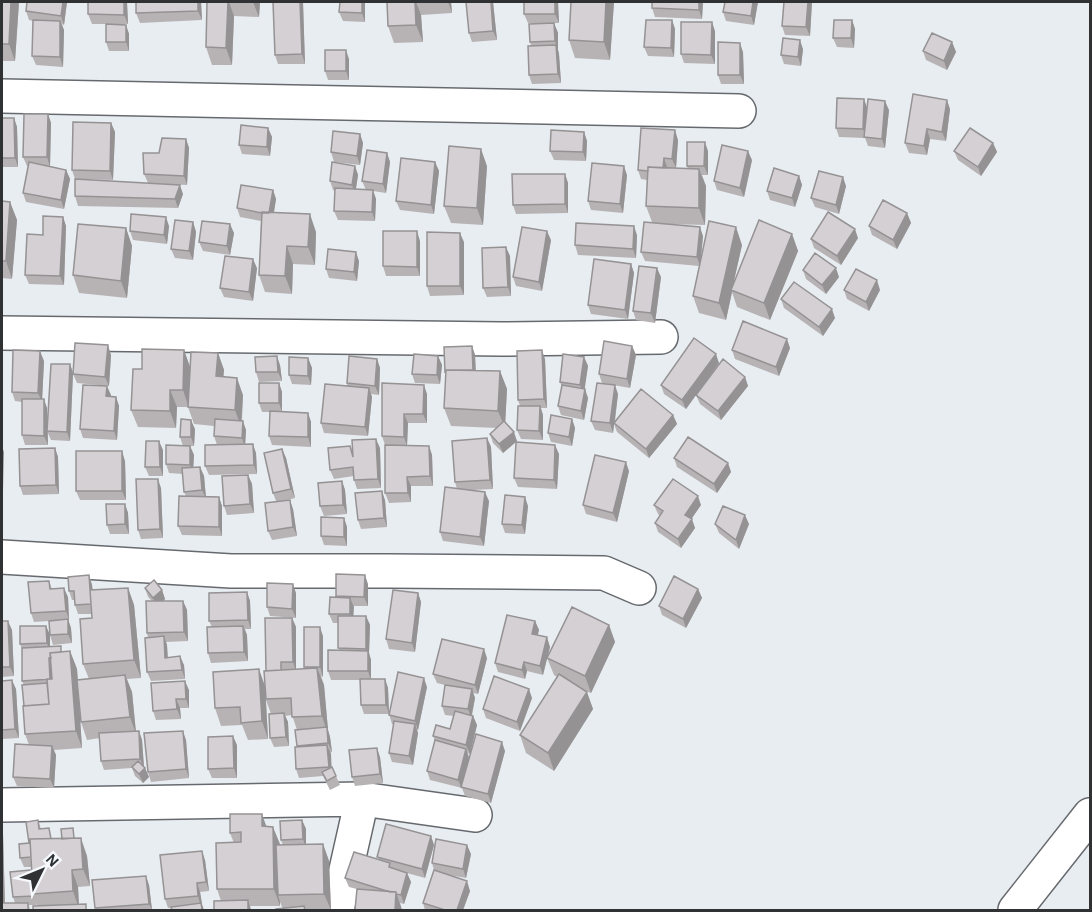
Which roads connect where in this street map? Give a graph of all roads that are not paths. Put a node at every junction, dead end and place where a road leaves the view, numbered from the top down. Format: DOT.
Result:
graph roads {
  1 [pos="2,96"];
  2 [pos="739,111"];
  3 [pos="2,333"];
  4 [pos="661,337"];
  5 [pos="2,557"];
  6 [pos="639,588"];
  7 [pos="362,799"];
  8 [pos="2,806"];
  9 [pos="475,815"];
  10 [pos="1090,815"];
  11 [pos="337,910"];
  12 [pos="1014,910"];
  1 -- 2 [label="street"];
  3 -- 4 [label="street"];
  5 -- 6 [label="street"];
  7 -- 8 [label="street"];
  7 -- 9 [label="street"];
  7 -- 11 [label="street"];
  10 -- 12 [label="street"];
}
